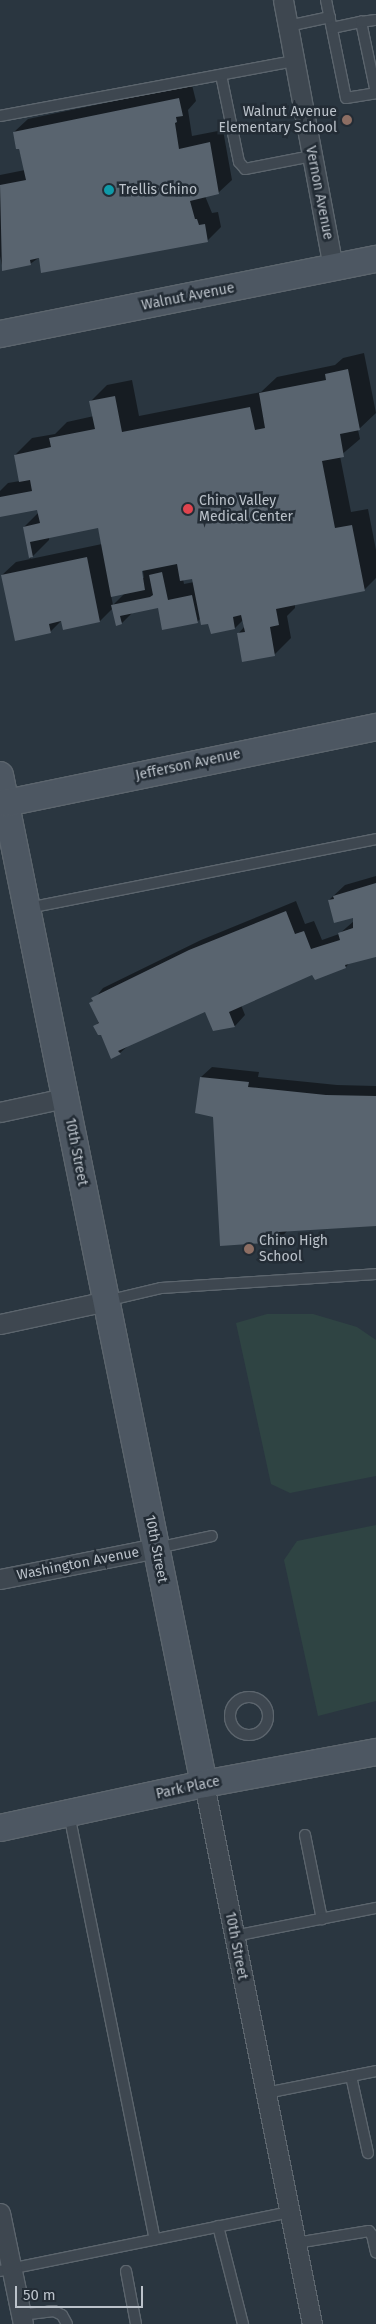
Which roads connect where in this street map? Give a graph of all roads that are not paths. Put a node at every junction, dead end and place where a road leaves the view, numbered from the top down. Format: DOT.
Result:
graph roads {
  1 [pos="283,0"];
  2 [pos="326,0"];
  3 [pos="330,17"];
  4 [pos="376,20"];
  5 [pos="362,22"];
  6 [pos="288,26"];
  7 [pos="332,28"];
  8 [pos="294,61"];
  9 [pos="221,75"];
  10 [pos="376,93"];
  11 [pos="0,116"];
  12 [pos="312,156"];
  13 [pos="376,259"];
  14 [pos="333,268"];
  15 [pos="0,334"];
  16 [pos="376,727"];
  17 [pos="0,775"];
  18 [pos="3,803"];
  19 [pos="376,839"];
  20 [pos="27,908"];
  21 [pos="65,1098"];
  22 [pos="0,1112"];
  23 [pos="376,1274"];
  24 [pos="106,1301"];
  25 [pos="0,1324"];
  26 [pos="212,1536"];
  27 [pos="156,1548"];
  28 [pos="0,1579"];
  29 [pos="376,1752"];
  30 [pos="204,1784"];
  31 [pos="69,1813"];
  32 [pos="0,1828"];
  33 [pos="305,1835"];
  34 [pos="376,1908"];
  35 [pos="322,1919"];
  36 [pos="234,1936"];
  37 [pos="376,2071"];
  38 [pos="352,2076"];
  39 [pos="266,2093"];
  40 [pos="368,2153"];
  41 [pos="290,2212"];
  42 [pos="0,2213"];
  43 [pos="218,2226"];
  44 [pos="156,2239"];
  45 [pos="296,2243"];
  46 [pos="376,2253"];
  47 [pos="6,2270"];
  48 [pos="126,2271"];
  49 [pos="22,2319"];
  50 [pos="67,2324"];
  51 [pos="136,2324"];
  52 [pos="242,2324"];
  53 [pos="312,2324"];
  1 -- 6 [label="street, Vernon Avenue"];
  2 -- 3 [label="lane"];
  3 -- 6 [label="lane"];
  3 -- 7 [label="lane"];
  4 -- 5 [label="lane"];
  5 -- 7 [label="lane"];
  5 -- 10 [label="lane"];
  6 -- 8 [label="street, Vernon Avenue"];
  7 -- 10 [label="lane"];
  8 -- 9 [label="lane"];
  8 -- 12 [label="street, Vernon Avenue"];
  9 -- 11 [label="lane"];
  9 -- 12 [label="lane"];
  12 -- 14 [label="street, Vernon Avenue"];
  13 -- 14 [label="street, Walnut Avenue"];
  14 -- 15 [label="street, Walnut Avenue"];
  16 -- 18 [label="street, Jefferson Avenue"];
  17 -- 18 [label="street, 10th Street"];
  18 -- 20 [label="street, 10th Street"];
  19 -- 20 [label="lane"];
  20 -- 21 [label="street, 10th Street"];
  21 -- 22 [label="street"];
  21 -- 24 [label="street, 10th Street"];
  23 -- 24 [label="lane"];
  24 -- 25 [label="street"];
  24 -- 27 [label="street, 10th Street"];
  26 -- 27 [label="lane"];
  27 -- 28 [label="street, Washington Avenue"];
  27 -- 30 [label="street, 10th Street"];
  29 -- 30 [label="street, Park Place"];
  30 -- 31 [label="street, Park Place"];
  30 -- 36 [label="street, 10th Street"];
  31 -- 32 [label="street, Park Place"];
  31 -- 44 [label="lane"];
  33 -- 35 [label="lane"];
  34 -- 35 [label="lane"];
  35 -- 36 [label="lane"];
  36 -- 39 [label="street, 10th Street"];
  37 -- 38 [label="lane"];
  38 -- 39 [label="lane"];
  38 -- 40 [label="lane"];
  39 -- 41 [label="street, 10th Street"];
  41 -- 43 [label="lane"];
  41 -- 45 [label="street, 10th Street"];
  42 -- 47 [label="street"];
  43 -- 44 [label="lane"];
  43 -- 52 [label="lane"];
  44 -- 47 [label="lane"];
  45 -- 46 [label="lane"];
  45 -- 53 [label="street, 10th Street"];
  47 -- 49 [label="street"];
  48 -- 51 [label="lane"];
  49 -- 50 [label="lane"];
}
